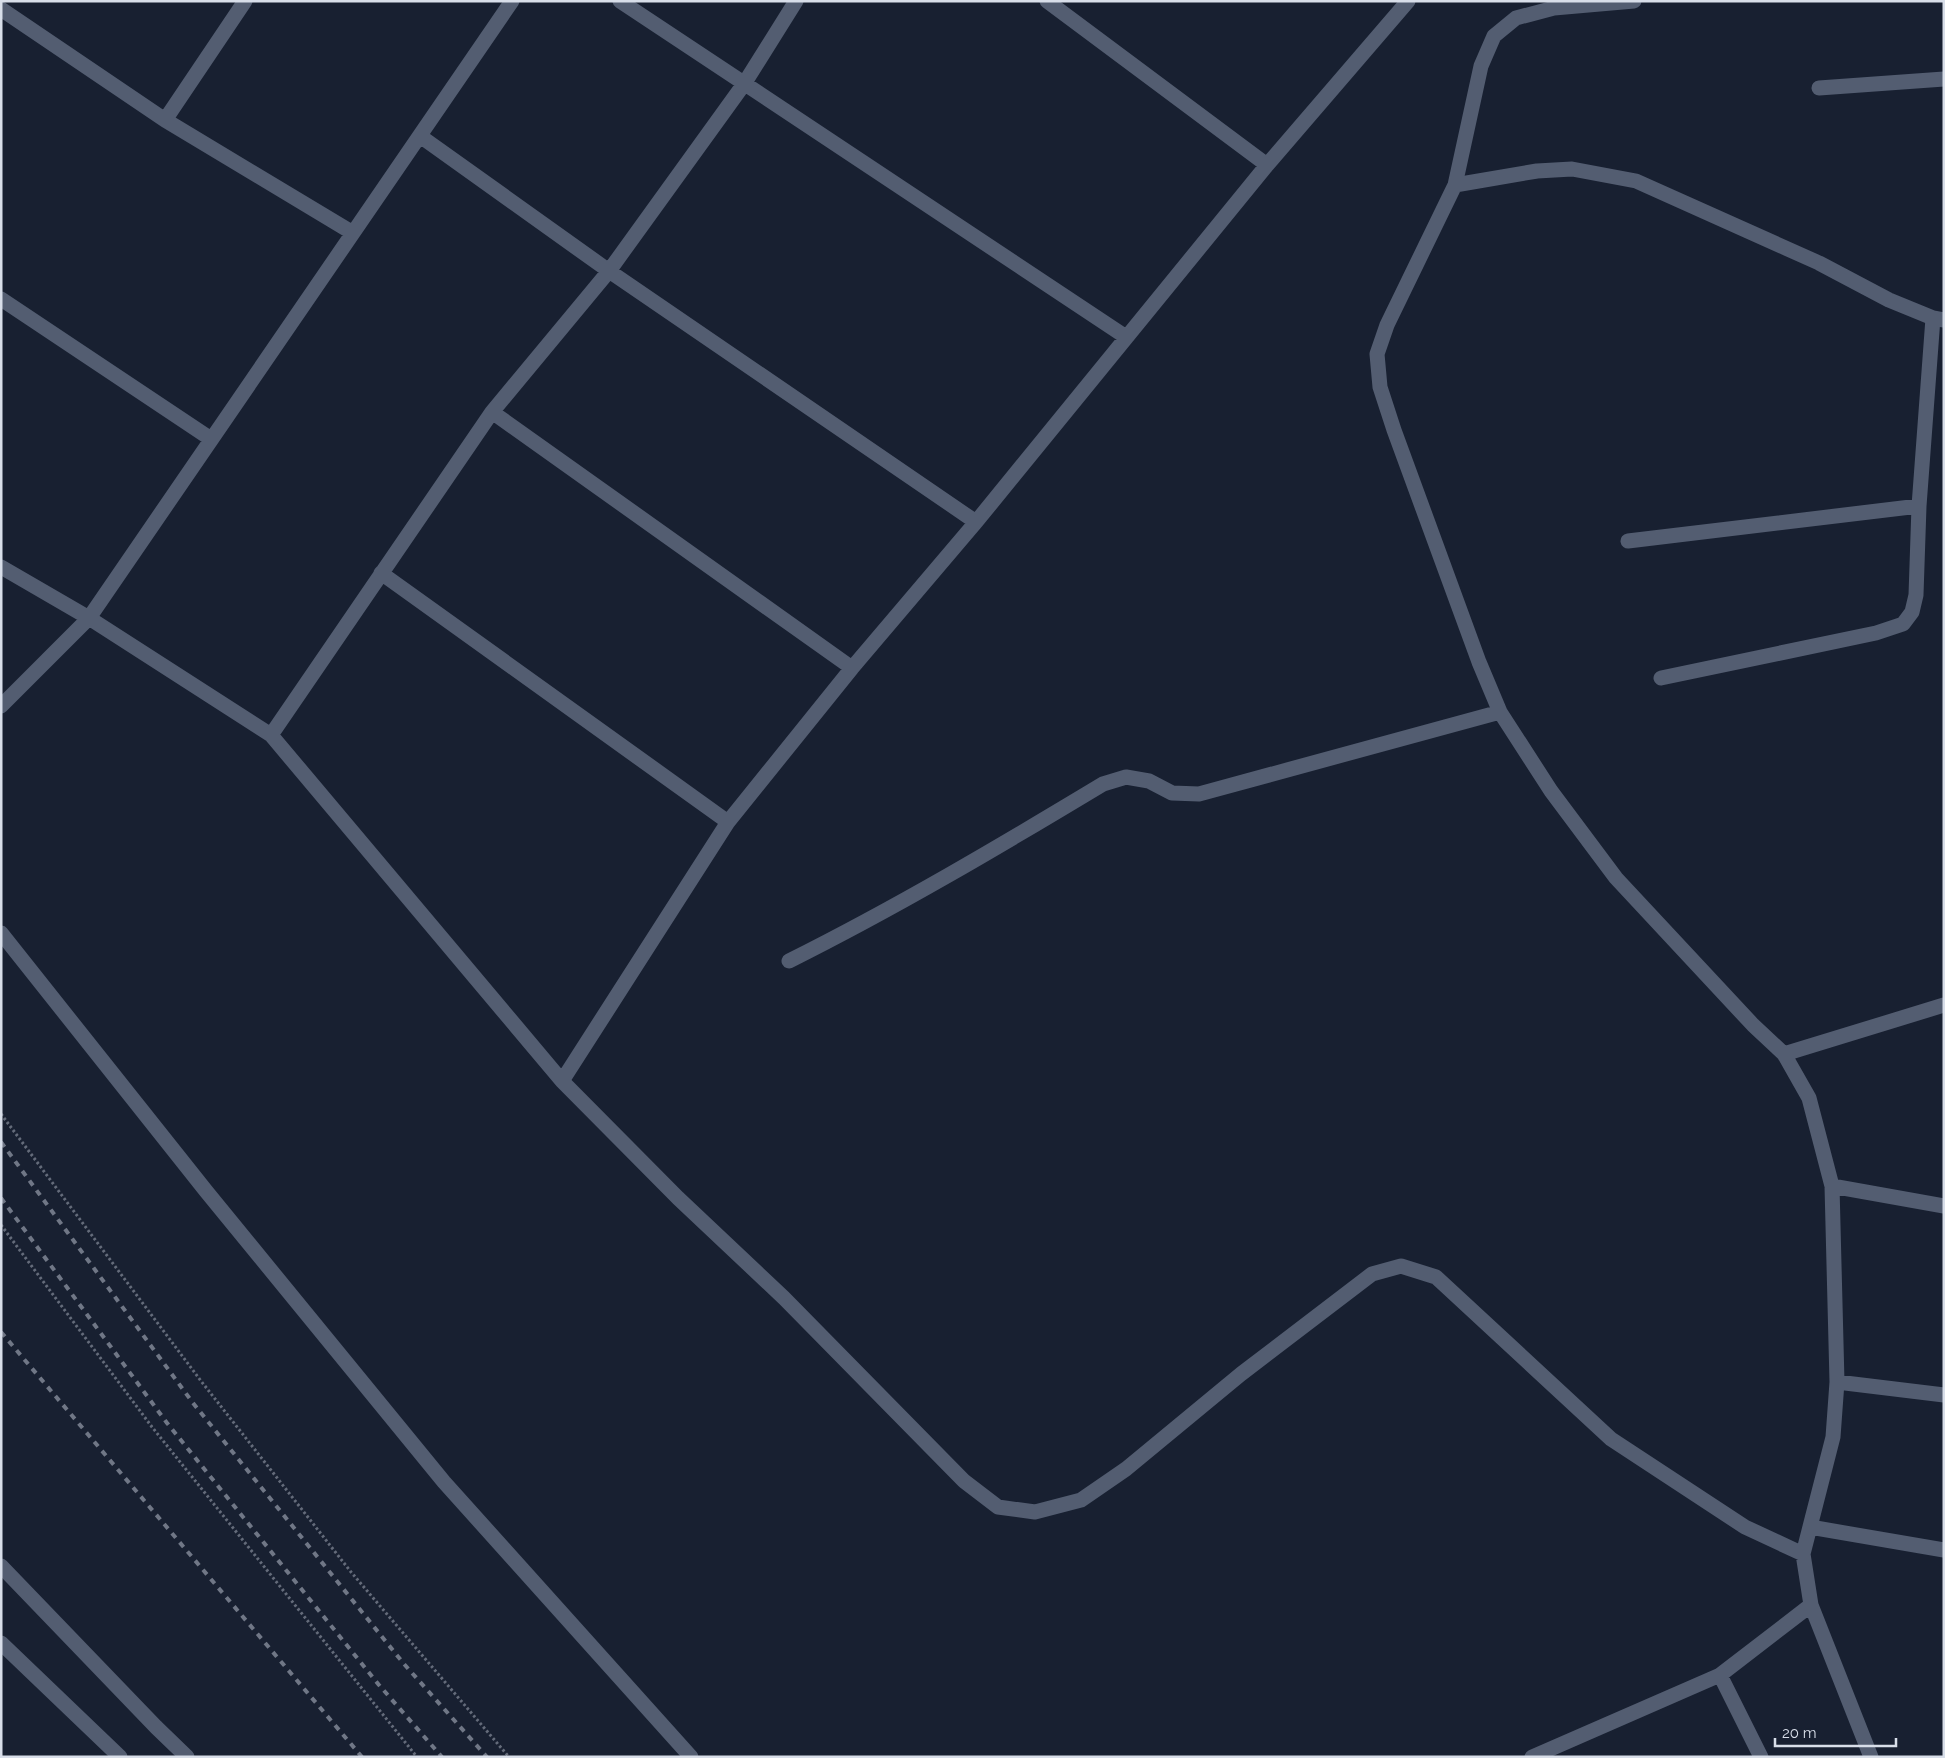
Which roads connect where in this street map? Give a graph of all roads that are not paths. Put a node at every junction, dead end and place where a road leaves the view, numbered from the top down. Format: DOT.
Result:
graph roads {
  1 [pos="245,1"];
  2 [pos="512,1"];
  3 [pos="620,1"];
  4 [pos="796,1"];
  5 [pos="1047,1"];
  6 [pos="1408,1"];
  7 [pos="1634,1"];
  8 [pos="1,9"];
  9 [pos="1944,78"];
  10 [pos="744,84"];
  11 [pos="1819,88"];
  12 [pos="165,120"];
  13 [pos="420,136"];
  14 [pos="1268,165"];
  15 [pos="1455,185"];
  16 [pos="353,233"];
  17 [pos="609,271"];
  18 [pos="1,299"];
  19 [pos="1938,319"];
  20 [pos="1126,336"];
  21 [pos="492,412"];
  22 [pos="212,439"];
  23 [pos="1919,506"];
  24 [pos="976,522"];
  25 [pos="1628,541"];
  26 [pos="1,567"];
  27 [pos="381,573"];
  28 [pos="89,618"];
  29 [pos="852,668"];
  30 [pos="1662,678"];
  31 [pos="1,706"];
  32 [pos="1500,712"];
  33 [pos="271,735"];
  34 [pos="728,822"];
  35 [pos="1,933"];
  36 [pos="789,961"];
  37 [pos="1944,1005"];
  38 [pos="1784,1054"];
  39 [pos="562,1081"];
  40 [pos="1832,1186"];
  41 [pos="1944,1206"];
  42 [pos="1837,1382"];
  43 [pos="1944,1395"];
  44 [pos="1810,1527"];
  45 [pos="1944,1550"];
  46 [pos="1803,1554"];
  47 [pos="1,1566"];
  48 [pos="1811,1605"];
  49 [pos="1,1643"];
  50 [pos="1720,1675"];
  51 [pos="120,1757"];
  52 [pos="187,1757"];
  53 [pos="691,1757"];
  54 [pos="1532,1757"];
  55 [pos="1761,1757"];
  56 [pos="1872,1757"];
  1 -- 12 [label="street"];
  2 -- 13 [label="street"];
  3 -- 10 [label="street"];
  4 -- 10 [label="street"];
  5 -- 14 [label="street"];
  6 -- 14 [label="street"];
  7 -- 15 [label="street"];
  8 -- 12 [label="street"];
  9 -- 11 [label="street"];
  10 -- 17 [label="street"];
  10 -- 20 [label="street"];
  12 -- 16 [label="street"];
  13 -- 16 [label="street"];
  13 -- 17 [label="street"];
  14 -- 20 [label="street"];
  15 -- 19 [label="street"];
  15 -- 32 [label="street"];
  16 -- 22 [label="street"];
  17 -- 21 [label="street"];
  17 -- 24 [label="street"];
  18 -- 22 [label="street"];
  19 -- 23 [label="street"];
  20 -- 24 [label="street"];
  21 -- 27 [label="street"];
  21 -- 29 [label="street"];
  22 -- 28 [label="street"];
  23 -- 25 [label="street"];
  23 -- 30 [label="street"];
  24 -- 29 [label="street"];
  26 -- 28 [label="street"];
  27 -- 33 [label="street"];
  27 -- 34 [label="street"];
  28 -- 31 [label="street"];
  28 -- 33 [label="street"];
  29 -- 34 [label="street"];
  32 -- 36 [label="street"];
  32 -- 38 [label="street"];
  33 -- 39 [label="street"];
  34 -- 39 [label="street"];
  35 -- 53 [label="street"];
  37 -- 38 [label="street"];
  38 -- 40 [label="street"];
  39 -- 46 [label="street"];
  40 -- 41 [label="street"];
  40 -- 42 [label="street"];
  42 -- 43 [label="street"];
  42 -- 44 [label="street"];
  44 -- 45 [label="street"];
  44 -- 46 [label="street"];
  46 -- 48 [label="street"];
  47 -- 52 [label="street"];
  48 -- 50 [label="street"];
  48 -- 56 [label="street"];
  49 -- 51 [label="street"];
  50 -- 54 [label="street"];
  50 -- 55 [label="street"];
}
